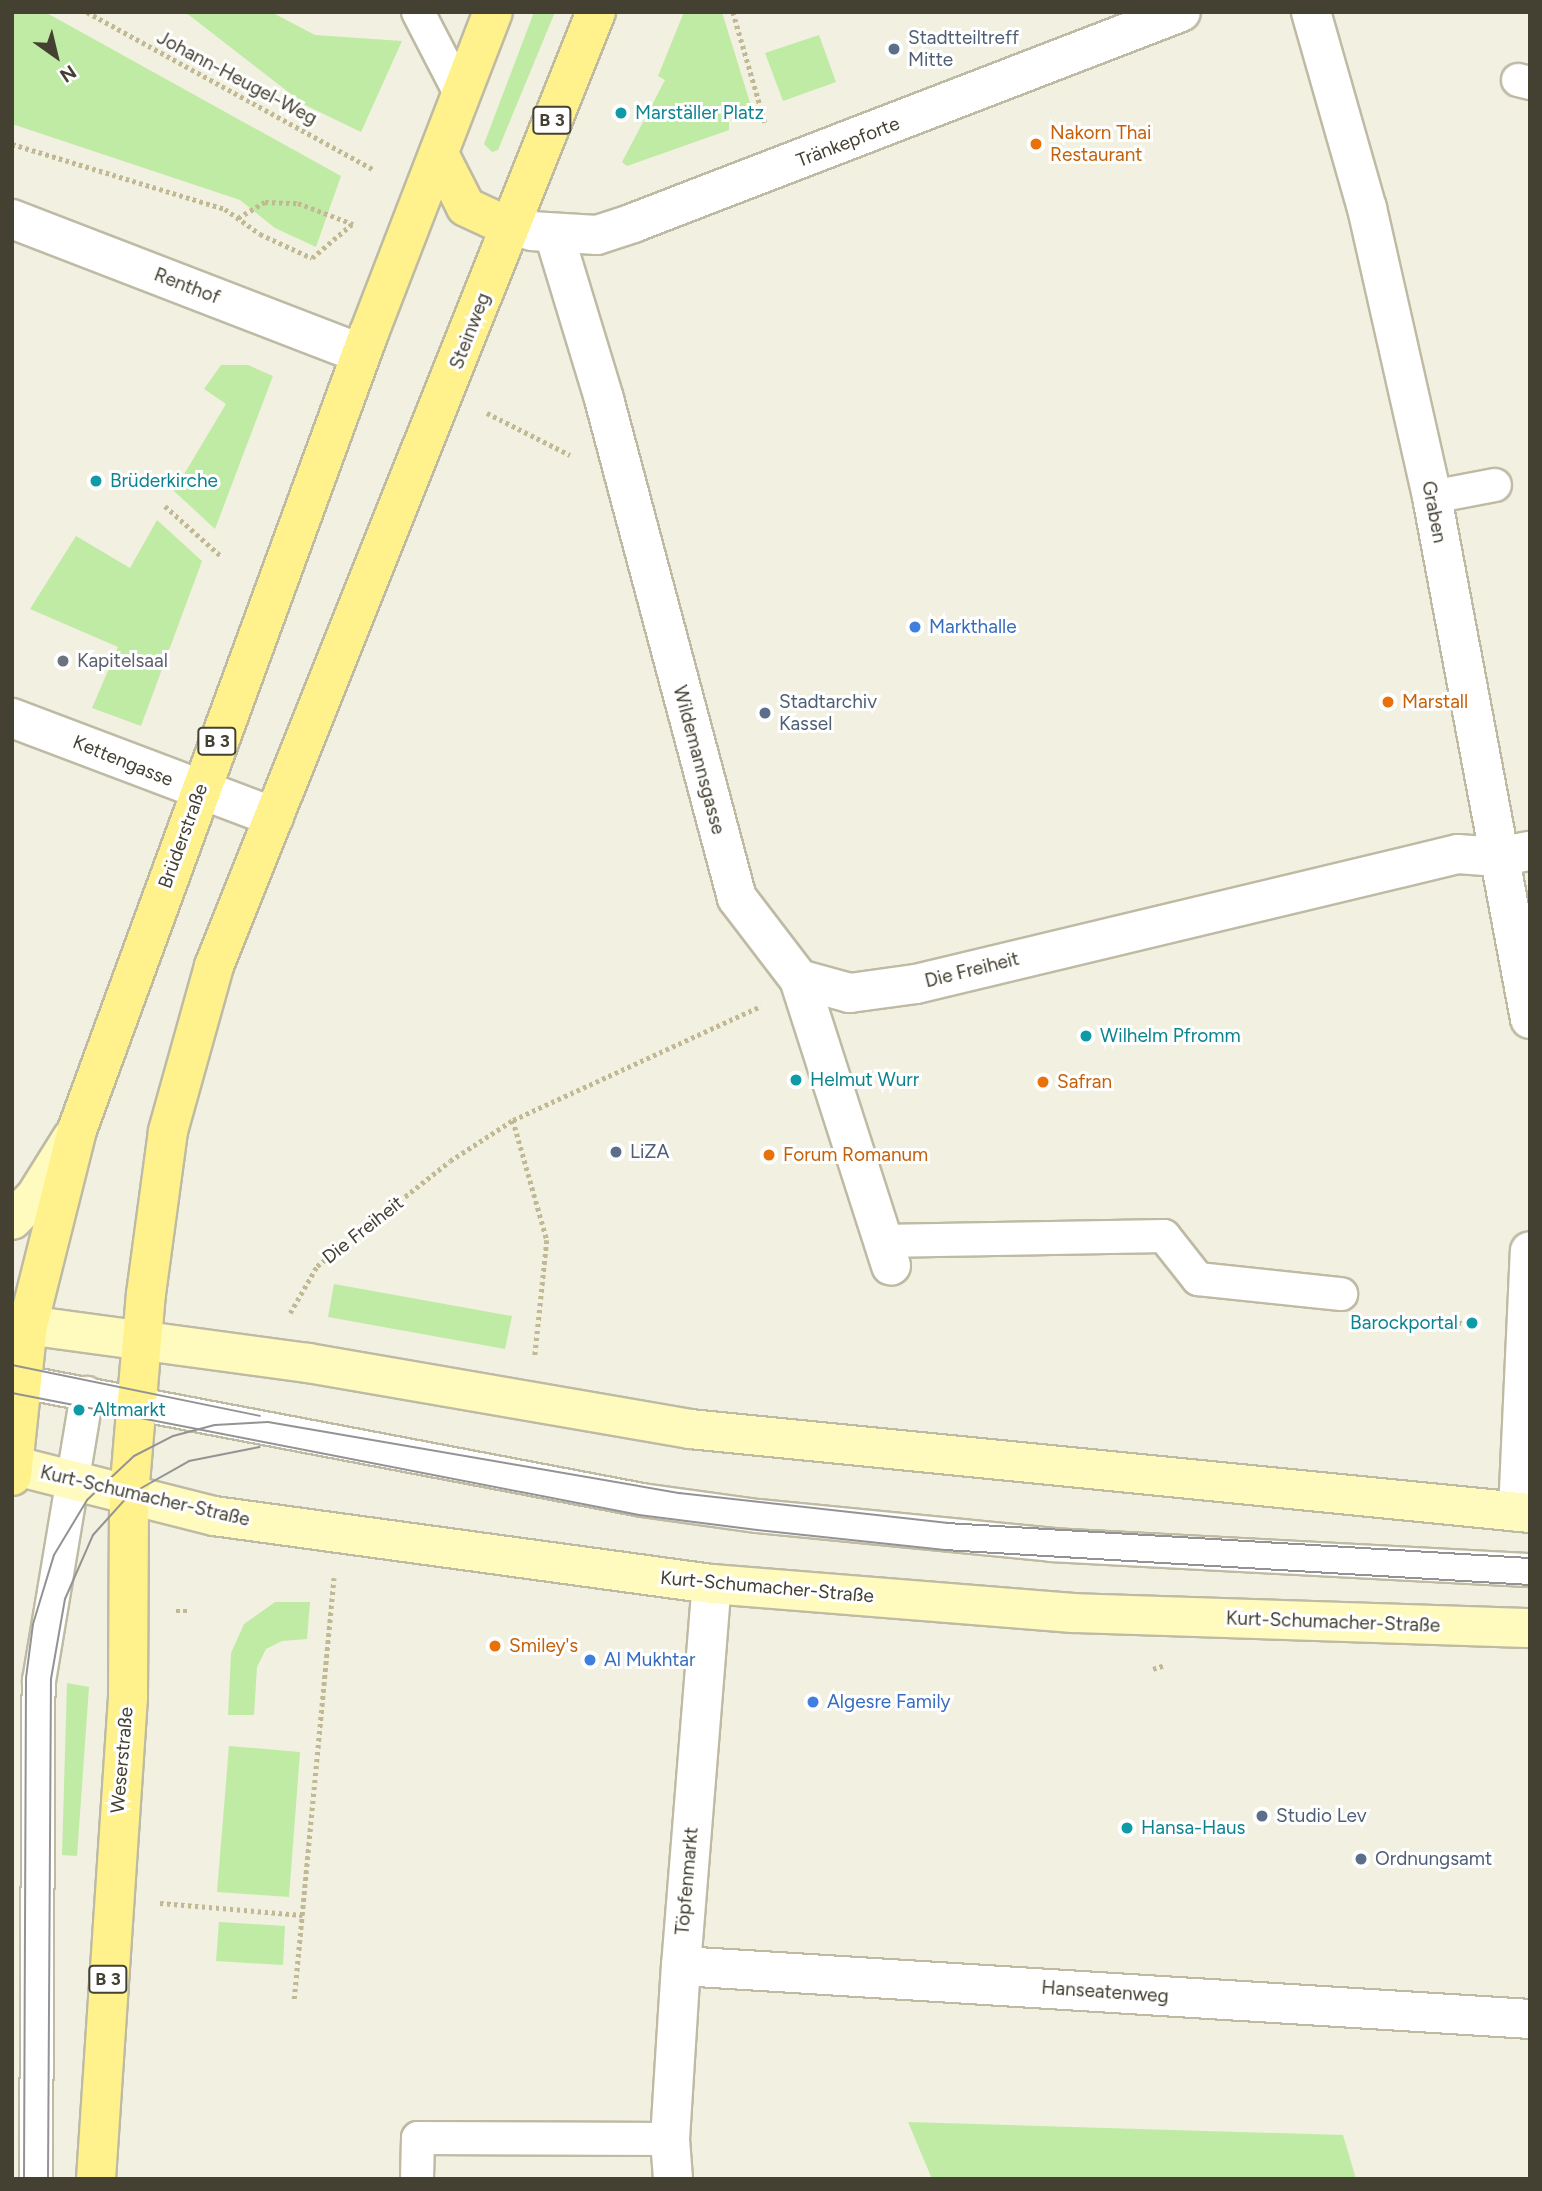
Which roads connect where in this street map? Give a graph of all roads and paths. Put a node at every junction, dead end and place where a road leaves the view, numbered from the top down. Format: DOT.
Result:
graph roads {
  1 [pos="86,12"];
  2 [pos="418,12"];
  3 [pos="493,12"];
  4 [pos="596,12"];
  5 [pos="733,12"];
  6 [pos="1181,12"];
  7 [pos="1311,12"];
  8 [pos="461,95"];
  9 [pos="766,122"];
  10 [pos="12,144"];
  11 [pos="439,154"];
  12 [pos="374,170"];
  13 [pos="238,218"];
  14 [pos="12,219"];
  15 [pos="509,227"];
  16 [pos="554,234"];
  17 [pos="361,354"];
  18 [pos="487,413"];
  19 [pos="563,452"];
  20 [pos="1495,485"];
  21 [pos="1432,497"];
  22 [pos="165,506"];
  23 [pos="220,556"];
  24 [pos="12,718"];
  25 [pos="198,792"];
  26 [pos="274,817"];
  27 [pos="1514,854"];
  28 [pos="799,979"];
  29 [pos="1530,1018"];
  30 [pos="513,1120"];
  31 [pos="77,1130"];
  32 [pos="12,1220"];
  33 [pos="1530,1251"];
  34 [pos="887,1253"];
  35 [pos="1341,1294"];
  36 [pos="284,1323"];
  37 [pos="20,1324"];
  38 [pos="1527,1324"];
  39 [pos="144,1341"];
  40 [pos="534,1365"];
  41 [pos="17,1381"];
  42 [pos="87,1393"];
  43 [pos="139,1403"];
  44 [pos="13,1469"];
  45 [pos="75,1481"];
  46 [pos="129,1494"];
  47 [pos="1524,1513"];
  48 [pos="335,1567"];
  49 [pos="1530,1570"];
  50 [pos="712,1584"];
  51 [pos="171,1611"];
  52 [pos="189,1611"];
  53 [pos="1530,1628"];
  54 [pos="152,1902"];
  55 [pos="302,1914"];
  56 [pos="681,1966"];
  57 [pos="294,1999"];
  58 [pos="1530,2019"];
  59 [pos="670,2139"];
  60 [pos="36,2179"];
  61 [pos="96,2179"];
  62 [pos="417,2179"];
  63 [pos="673,2179"];
  1 -- 12 [label="path, Johann-Heugel-Weg"];
  2 -- 8 [label="lane"];
  3 -- 8 [label="main road, B 3"];
  4 -- 15 [label="main road, Steinweg / B 3"];
  5 -- 9 [label="path"];
  6 -- 16 [label="street, Tränkepforte"];
  7 -- 21 [label="street, Graben"];
  8 -- 11 [label="main road, B 3"];
  10 -- 13 [label="path"];
  11 -- 15 [label="main road"];
  11 -- 17 [label="main road, B 3"];
  13 -- 13 [label="path"];
  14 -- 17 [label="street, Renthof"];
  15 -- 16 [label="street, Tränkepforte"];
  15 -- 26 [label="main road, Steinweg / B 3"];
  16 -- 28 [label="street, Wildemannsgasse"];
  17 -- 25 [label="main road, Brüderstraße / B 3"];
  18 -- 19 [label="path"];
  20 -- 21 [label="lane"];
  21 -- 27 [label="street, Graben"];
  22 -- 23 [label="path"];
  24 -- 25 [label="street, Kettengasse"];
  25 -- 26 [label="street, Kettengasse"];
  25 -- 31 [label="main road, Brüderstraße / B 3"];
  26 -- 39 [label="main road, B 3"];
  27 -- 28 [label="street, Die Freiheit"];
  27 -- 29 [label="street, Graben"];
  28 -- 30 [label="path"];
  28 -- 34 [label="street, Wildemannsgasse"];
  30 -- 36 [label="path, Die Freiheit"];
  30 -- 40 [label="path"];
  31 -- 32 [label="main road"];
  31 -- 37 [label="main road, Brüderstraße / B 3"];
  33 -- 38 [label="street"];
  34 -- 35 [label="lane"];
  35 -- 38 [label="path"];
  37 -- 39 [label="main road"];
  37 -- 41 [label="main road, B 3"];
  38 -- 47 [label="street"];
  39 -- 43 [label="main road, Weserstraße / B 3"];
  39 -- 47 [label="main road"];
  41 -- 42 [label="lane"];
  41 -- 44 [label="main road, B 3"];
  42 -- 43 [label="lane"];
  42 -- 45 [label="lane"];
  43 -- 46 [label="main road, Weserstraße / B 3"];
  43 -- 49 [label="lane"];
  44 -- 45 [label="main road, Kurt-Schumacher-Straße"];
  45 -- 46 [label="main road, Kurt-Schumacher-Straße"];
  45 -- 60 [label="lane"];
  46 -- 50 [label="main road, Kurt-Schumacher-Straße"];
  46 -- 61 [label="main road, Weserstraße / B 3"];
  48 -- 55 [label="path"];
  50 -- 53 [label="main road, Kurt-Schumacher-Straße"];
  50 -- 56 [label="street, Töpfenmarkt"];
  51 -- 52 [label="path"];
  54 -- 55 [label="path"];
  55 -- 57 [label="path"];
  56 -- 58 [label="street, Hanseatenweg"];
  56 -- 59 [label="street, Töpfenmarkt"];
  59 -- 62 [label="lane"];
  59 -- 63 [label="street, Töpfenmarkt"];
}
